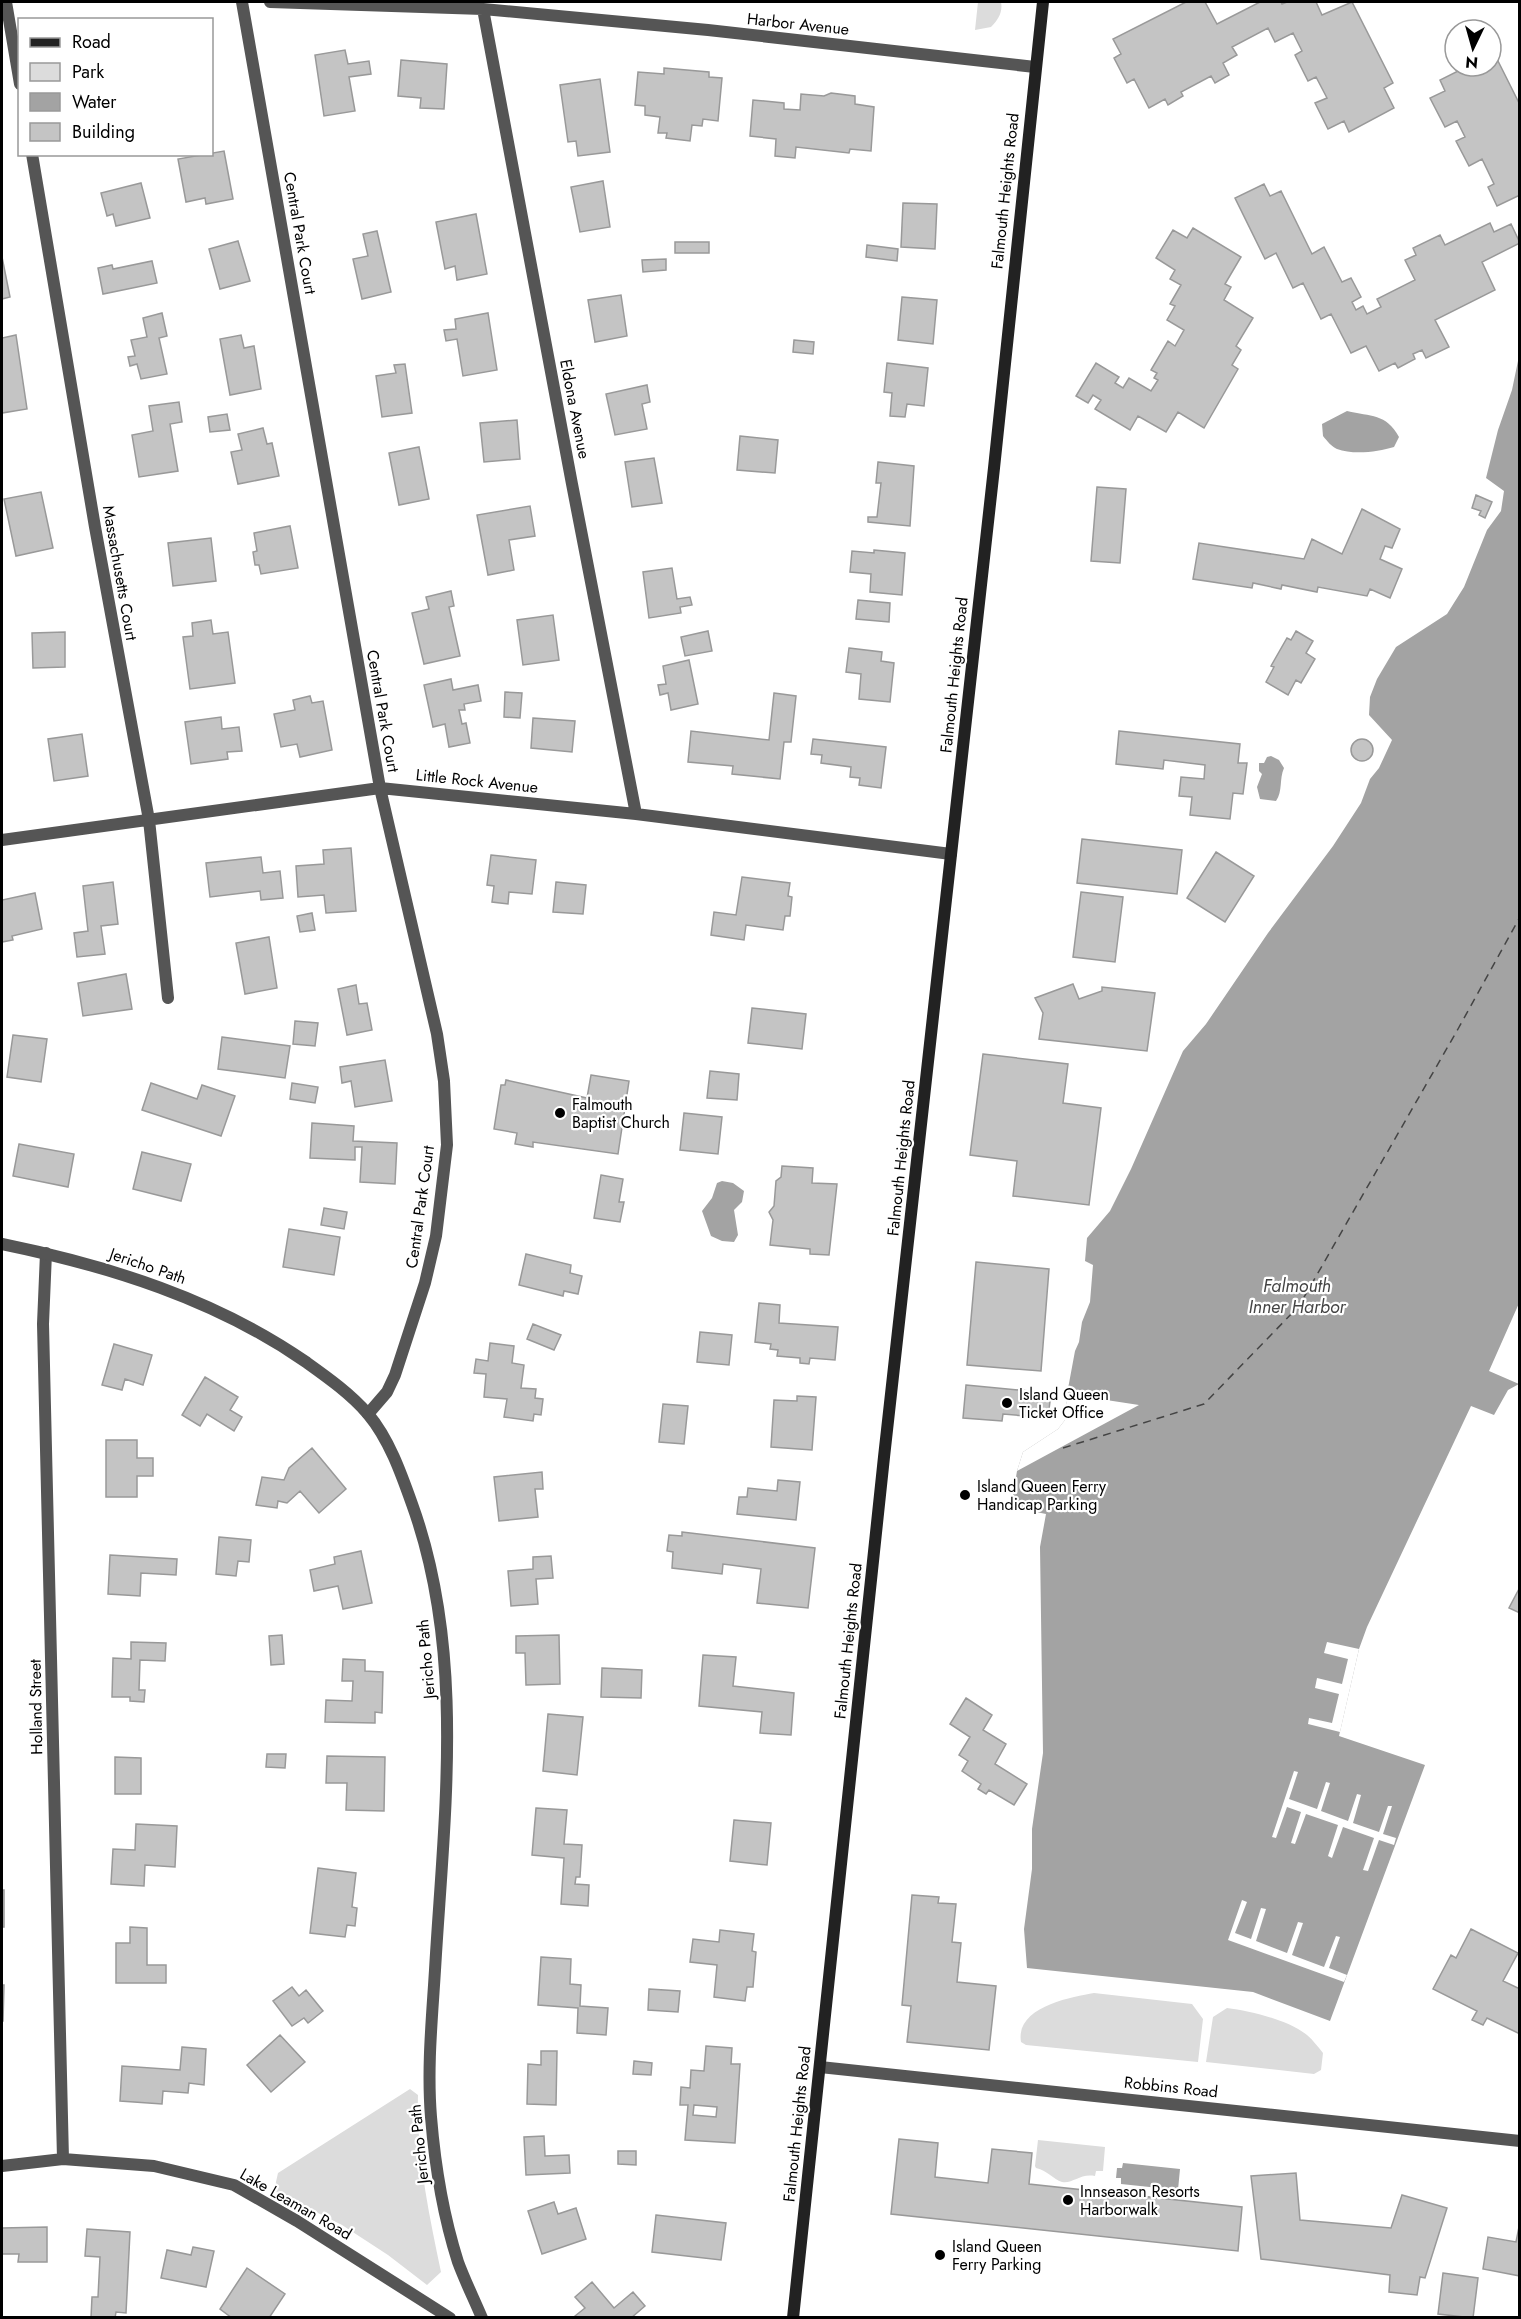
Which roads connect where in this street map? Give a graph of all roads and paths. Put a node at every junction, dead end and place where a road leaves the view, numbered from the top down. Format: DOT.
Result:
graph roads {
  1 [pos="6,2"];
  2 [pos="242,2"];
  3 [pos="270,2"];
  4 [pos="1043,2"];
  5 [pos="483,9"];
  6 [pos="1035,67"];
  7 [pos="18,72"];
  8 [pos="32,156"];
  9 [pos="380,788"];
  10 [pos="636,814"];
  11 [pos="149,820"];
  12 [pos="2,840"];
  13 [pos="951,854"];
  14 [pos="168,998"];
  15 [pos="2,1244"];
  16 [pos="46,1253"];
  17 [pos="368,1414"];
  18 [pos="820,2067"];
  19 [pos="1520,2141"];
  20 [pos="63,2159"];
  21 [pos="2,2166"];
  22 [pos="450,2318"];
  23 [pos="482,2318"];
  24 [pos="793,2318"];
  1 -- 7 [label="street"];
  2 -- 9 [label="street, Central Park Court"];
  3 -- 5 [label="street, Harbor Avenue"];
  4 -- 6 [label="main road, Falmouth Heights Road"];
  5 -- 6 [label="street, Harbor Avenue"];
  5 -- 10 [label="street, Eldona Avenue"];
  6 -- 13 [label="main road, Falmouth Heights Road"];
  8 -- 11 [label="street, Massachusetts Court"];
  9 -- 10 [label="street, Little Rock Avenue"];
  9 -- 11 [label="street, Little Rock Avenue"];
  9 -- 17 [label="street, Central Park Court"];
  10 -- 13 [label="street, Little Rock Avenue"];
  11 -- 12 [label="street, Little Rock Avenue"];
  11 -- 14 [label="street, Massachusetts Court"];
  13 -- 18 [label="main road, Falmouth Heights Road"];
  15 -- 16 [label="street, Jericho Path"];
  16 -- 17 [label="street, Jericho Path"];
  16 -- 20 [label="street, Holland Street"];
  17 -- 23 [label="street, Jericho Path"];
  18 -- 19 [label="street, Robbins Road"];
  18 -- 24 [label="main road, Falmouth Heights Road"];
  20 -- 21 [label="street, Lake Leaman Road"];
  20 -- 22 [label="street, Lake Leaman Road"];
}
